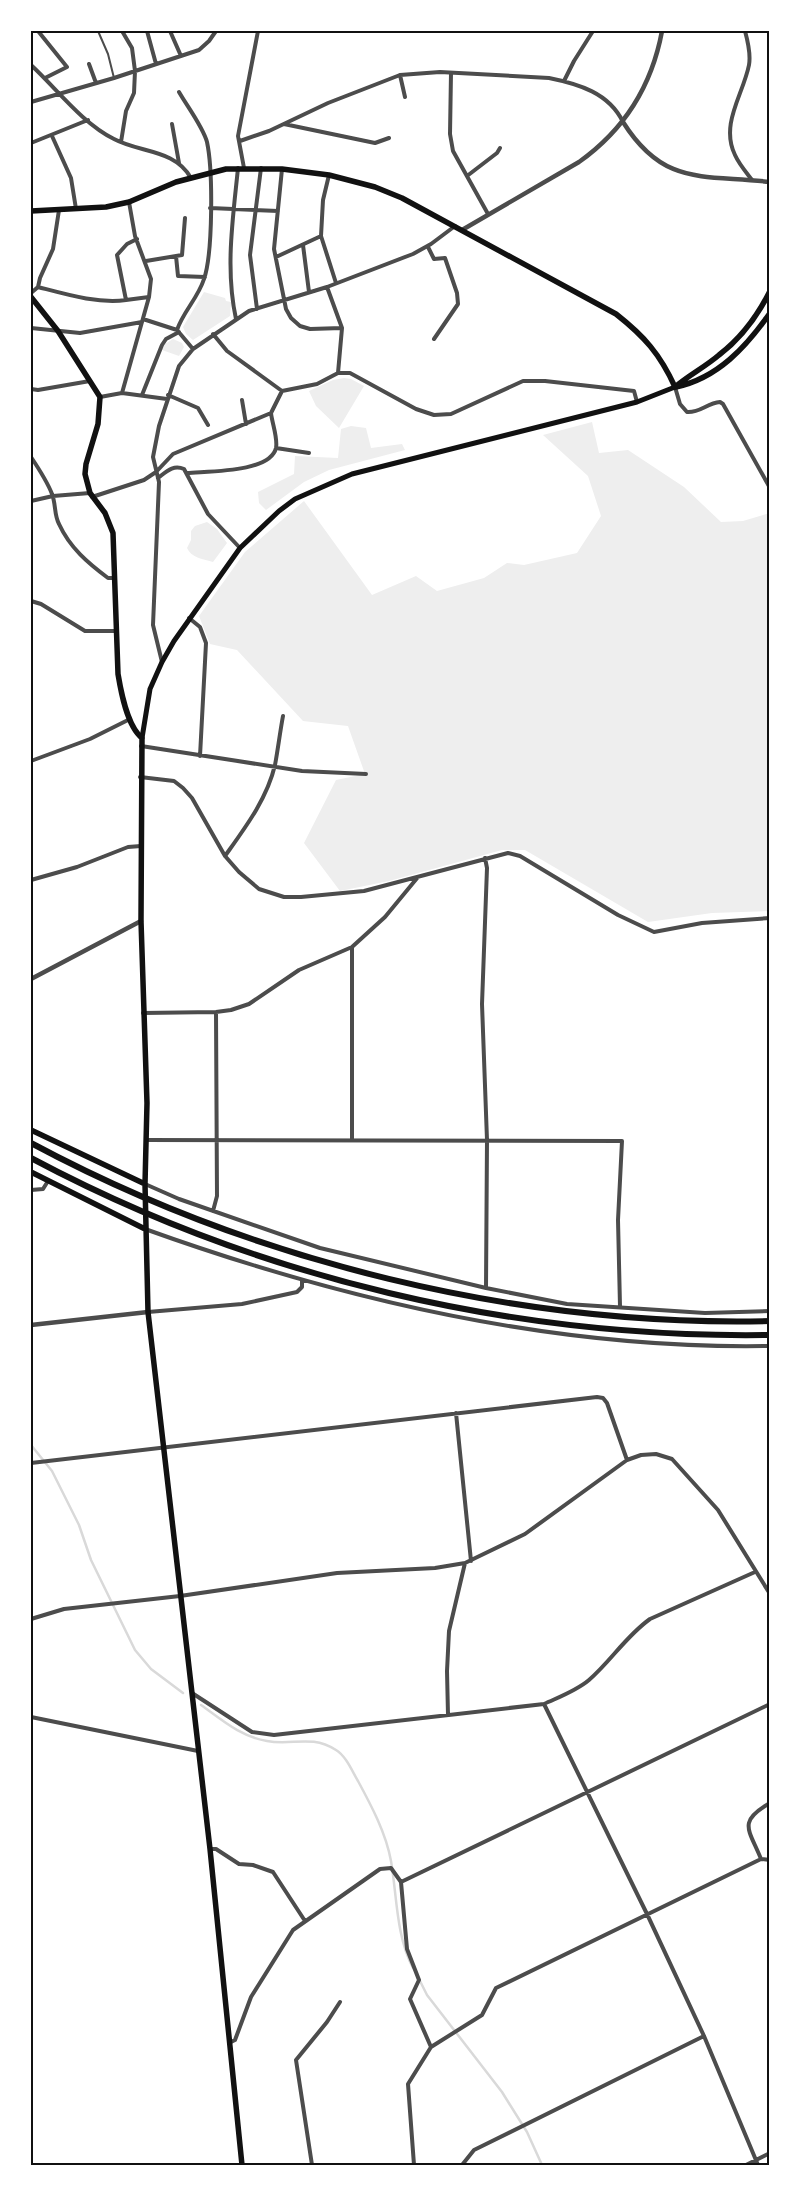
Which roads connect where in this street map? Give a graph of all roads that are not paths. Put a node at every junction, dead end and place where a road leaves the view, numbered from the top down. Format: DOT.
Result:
graph roads {
  1 [pos="38,31"];
  2 [pos="98,31"];
  3 [pos="122,31"];
  4 [pos="147,31"];
  5 [pos="170,31"];
  6 [pos="216,31"];
  7 [pos="258,31"];
  8 [pos="593,31"];
  9 [pos="662,31"];
  10 [pos="745,31"];
  11 [pos="181,56"];
  12 [pos="89,64"];
  13 [pos="156,64"];
  14 [pos="31,65"];
  15 [pos="135,71"];
  16 [pos="450,73"];
  17 [pos="400,75"];
  18 [pos="45,78"];
  19 [pos="114,78"];
  20 [pos="564,81"];
  21 [pos="96,83"];
  22 [pos="179,92"];
  23 [pos="61,94"];
  24 [pos="405,97"];
  25 [pos="31,102"];
  26 [pos="88,120"];
  27 [pos="623,122"];
  28 [pos="172,124"];
  29 [pos="283,124"];
  30 [pos="52,136"];
  31 [pos="389,138"];
  32 [pos="240,141"];
  33 [pos="31,142"];
  34 [pos="121,142"];
  35 [pos="500,148"];
  36 [pos="179,163"];
  37 [pos="241,168"];
  38 [pos="261,168"];
  39 [pos="282,170"];
  40 [pos="210,172"];
  41 [pos="328,175"];
  42 [pos="468,176"];
  43 [pos="191,178"];
  44 [pos="752,180"];
  45 [pos="770,182"];
  46 [pos="129,202"];
  47 [pos="210,208"];
  48 [pos="234,208"];
  49 [pos="256,209"];
  50 [pos="59,210"];
  51 [pos="76,210"];
  52 [pos="278,210"];
  53 [pos="31,211"];
  54 [pos="488,214"];
  55 [pos="185,218"];
  56 [pos="455,226"];
  57 [pos="462,230"];
  58 [pos="321,236"];
  59 [pos="137,238"];
  60 [pos="303,245"];
  61 [pos="428,247"];
  62 [pos="176,256"];
  63 [pos="276,257"];
  64 [pos="146,261"];
  65 [pos="205,277"];
  66 [pos="336,283"];
  67 [pos="38,287"];
  68 [pos="327,287"];
  69 [pos="770,291"];
  70 [pos="309,292"];
  71 [pos="31,295"];
  72 [pos="149,298"];
  73 [pos="126,300"];
  74 [pos="283,301"];
  75 [pos="256,309"];
  76 [pos="770,313"];
  77 [pos="236,319"];
  78 [pos="142,321"];
  79 [pos="31,328"];
  80 [pos="342,328"];
  81 [pos="58,331"];
  82 [pos="178,331"];
  83 [pos="213,334"];
  84 [pos="434,339"];
  85 [pos="193,349"];
  86 [pos="338,373"];
  87 [pos="90,381"];
  88 [pos="675,387"];
  89 [pos="31,389"];
  90 [pos="282,391"];
  91 [pos="122,392"];
  92 [pos="142,396"];
  93 [pos="167,397"];
  94 [pos="100,398"];
  95 [pos="242,400"];
  96 [pos="637,402"];
  97 [pos="271,413"];
  98 [pos="246,424"];
  99 [pos="208,425"];
  100 [pos="276,448"];
  101 [pos="309,453"];
  102 [pos="31,457"];
  103 [pos="156,472"];
  104 [pos="187,473"];
  105 [pos="158,478"];
  106 [pos="770,488"];
  107 [pos="91,495"];
  108 [pos="53,496"];
  109 [pos="31,501"];
  110 [pos="240,548"];
  111 [pos="114,578"];
  112 [pos="31,601"];
  113 [pos="189,618"];
  114 [pos="116,631"];
  115 [pos="162,662"];
  116 [pos="283,716"];
  117 [pos="130,719"];
  118 [pos="142,738"];
  119 [pos="141,746"];
  120 [pos="200,756"];
  121 [pos="31,761"];
  122 [pos="274,767"];
  123 [pos="366,774"];
  124 [pos="140,777"];
  125 [pos="141,846"];
  126 [pos="225,856"];
  127 [pos="485,858"];
  128 [pos="418,877"];
  129 [pos="31,880"];
  130 [pos="770,918"];
  131 [pos="140,921"];
  132 [pos="352,947"];
  133 [pos="31,979"];
  134 [pos="216,1012"];
  135 [pos="143,1013"];
  136 [pos="31,1130"];
  137 [pos="146,1140"];
  138 [pos="216,1140"];
  139 [pos="352,1140"];
  140 [pos="488,1140"];
  141 [pos="31,1143"];
  142 [pos="31,1158"];
  143 [pos="31,1172"];
  144 [pos="48,1181"];
  145 [pos="145,1184"];
  146 [pos="31,1190"];
  147 [pos="213,1211"];
  148 [pos="145,1229"];
  149 [pos="302,1281"];
  150 [pos="486,1288"];
  151 [pos="620,1306"];
  152 [pos="770,1311"];
  153 [pos="148,1312"];
  154 [pos="770,1321"];
  155 [pos="31,1325"];
  156 [pos="770,1335"];
  157 [pos="770,1346"];
  158 [pos="456,1413"];
  159 [pos="163,1448"];
  160 [pos="627,1460"];
  161 [pos="31,1463"];
  162 [pos="471,1562"];
  163 [pos="465,1563"];
  164 [pos="755,1572"];
  165 [pos="770,1594"];
  166 [pos="180,1596"];
  167 [pos="31,1619"];
  168 [pos="191,1693"];
  169 [pos="544,1704"];
  170 [pos="770,1704"];
  171 [pos="448,1715"];
  172 [pos="31,1717"];
  173 [pos="198,1751"];
  174 [pos="587,1792"];
  175 [pos="770,1803"];
  176 [pos="210,1849"];
  177 [pos="761,1859"];
  178 [pos="770,1860"];
  179 [pos="401,1882"];
  180 [pos="647,1914"];
  181 [pos="305,1920"];
  182 [pos="340,2002"];
  183 [pos="704,2036"];
  184 [pos="229,2043"];
  185 [pos="431,2047"];
  186 [pos="770,2153"];
  187 [pos="757,2162"];
  188 [pos="242,2165"];
  189 [pos="312,2165"];
  190 [pos="414,2165"];
  191 [pos="462,2165"];
  192 [pos="746,2165"];
  1 -- 18 [label="street"];
  2 -- 19 [label="lane"];
  3 -- 15 [label="street"];
  4 -- 13 [label="street"];
  5 -- 11 [label="street"];
  6 -- 11 [label="street"];
  7 -- 32 [label="street"];
  8 -- 20 [label="street"];
  9 -- 27 [label="street"];
  10 -- 44 [label="street"];
  11 -- 13 [label="street"];
  12 -- 21 [label="street"];
  13 -- 15 [label="street"];
  14 -- 18 [label="street"];
  15 -- 19 [label="street"];
  15 -- 34 [label="street"];
  16 -- 17 [label="street"];
  16 -- 20 [label="street"];
  16 -- 42 [label="street"];
  17 -- 24 [label="street"];
  17 -- 29 [label="street"];
  18 -- 23 [label="street"];
  19 -- 21 [label="street"];
  20 -- 27 [label="street"];
  21 -- 23 [label="street"];
  22 -- 40 [label="street"];
  23 -- 25 [label="street"];
  23 -- 26 [label="street"];
  26 -- 30 [label="street"];
  26 -- 34 [label="street"];
  27 -- 44 [label="street"];
  27 -- 54 [label="street"];
  28 -- 36 [label="street"];
  29 -- 31 [label="street"];
  29 -- 32 [label="street"];
  30 -- 33 [label="street"];
  30 -- 51 [label="street"];
  32 -- 37 [label="street"];
  34 -- 36 [label="street"];
  35 -- 42 [label="street"];
  36 -- 43 [label="street"];
  37 -- 38 [label="main road"];
  37 -- 40 [label="main road"];
  37 -- 48 [label="street"];
  38 -- 39 [label="main road"];
  38 -- 49 [label="street"];
  39 -- 41 [label="main road"];
  39 -- 52 [label="street"];
  40 -- 43 [label="main road"];
  40 -- 47 [label="street"];
  41 -- 56 [label="main road"];
  41 -- 58 [label="street"];
  42 -- 54 [label="street"];
  43 -- 46 [label="main road"];
  44 -- 45 [label="street"];
  46 -- 51 [label="main road"];
  46 -- 59 [label="street"];
  47 -- 48 [label="street"];
  47 -- 65 [label="street"];
  48 -- 49 [label="street"];
  48 -- 77 [label="street"];
  49 -- 52 [label="street"];
  49 -- 75 [label="street"];
  50 -- 51 [label="main road"];
  50 -- 53 [label="main road"];
  50 -- 67 [label="street"];
  52 -- 63 [label="street"];
  54 -- 57 [label="street"];
  55 -- 62 [label="street"];
  56 -- 57 [label="main road"];
  56 -- 61 [label="street"];
  57 -- 88 [label="main road"];
  58 -- 60 [label="street"];
  58 -- 66 [label="street"];
  59 -- 64 [label="street"];
  59 -- 73 [label="street"];
  60 -- 63 [label="street"];
  60 -- 70 [label="street"];
  61 -- 66 [label="street"];
  61 -- 84 [label="street"];
  62 -- 64 [label="street"];
  62 -- 65 [label="street"];
  63 -- 74 [label="street"];
  64 -- 72 [label="street"];
  65 -- 82 [label="street"];
  66 -- 68 [label="street"];
  67 -- 71 [label="street"];
  67 -- 73 [label="street"];
  68 -- 70 [label="street"];
  68 -- 80 [label="street"];
  69 -- 88 [label="main road"];
  70 -- 74 [label="street"];
  71 -- 81 [label="main road"];
  72 -- 73 [label="street"];
  72 -- 78 [label="street"];
  74 -- 75 [label="street"];
  74 -- 80 [label="street"];
  75 -- 77 [label="street"];
  76 -- 88 [label="main road"];
  77 -- 83 [label="street"];
  78 -- 81 [label="street"];
  78 -- 82 [label="street"];
  78 -- 91 [label="street"];
  79 -- 81 [label="street"];
  80 -- 86 [label="street"];
  81 -- 87 [label="main road"];
  82 -- 85 [label="street"];
  82 -- 92 [label="street"];
  83 -- 85 [label="street"];
  83 -- 90 [label="street"];
  85 -- 93 [label="street"];
  86 -- 90 [label="street"];
  86 -- 96 [label="street"];
  87 -- 89 [label="street"];
  87 -- 94 [label="main road"];
  88 -- 96 [label="main road"];
  88 -- 106 [label="street"];
  90 -- 97 [label="street"];
  91 -- 92 [label="street"];
  91 -- 94 [label="street"];
  92 -- 93 [label="street"];
  93 -- 99 [label="street"];
  93 -- 103 [label="street"];
  94 -- 107 [label="main road"];
  95 -- 98 [label="street"];
  96 -- 110 [label="main road"];
  97 -- 98 [label="street"];
  97 -- 100 [label="street"];
  98 -- 103 [label="street"];
  100 -- 101 [label="street"];
  100 -- 104 [label="street"];
  102 -- 108 [label="street"];
  103 -- 105 [label="street"];
  103 -- 107 [label="street"];
  104 -- 105 [label="street"];
  104 -- 110 [label="street"];
  105 -- 115 [label="street"];
  107 -- 108 [label="street"];
  107 -- 111 [label="main road"];
  108 -- 109 [label="street"];
  108 -- 111 [label="street"];
  110 -- 113 [label="main road"];
  111 -- 114 [label="main road"];
  112 -- 114 [label="street"];
  113 -- 115 [label="main road"];
  113 -- 120 [label="street"];
  114 -- 117 [label="main road"];
  115 -- 118 [label="main road"];
  116 -- 122 [label="street"];
  117 -- 118 [label="main road"];
  117 -- 121 [label="street"];
  118 -- 119 [label="main road"];
  119 -- 120 [label="street"];
  119 -- 124 [label="main road"];
  120 -- 122 [label="street"];
  122 -- 123 [label="street"];
  122 -- 126 [label="street"];
  124 -- 125 [label="main road"];
  124 -- 126 [label="street"];
  125 -- 129 [label="street"];
  125 -- 131 [label="main road"];
  126 -- 128 [label="street"];
  127 -- 128 [label="street"];
  127 -- 130 [label="street"];
  127 -- 140 [label="street"];
  128 -- 132 [label="street"];
  131 -- 133 [label="street"];
  131 -- 135 [label="main road"];
  132 -- 134 [label="street"];
  132 -- 139 [label="street"];
  134 -- 135 [label="street"];
  134 -- 138 [label="street"];
  135 -- 137 [label="main road"];
  136 -- 145 [label="main road"];
  137 -- 138 [label="street"];
  137 -- 145 [label="main road"];
  138 -- 139 [label="street"];
  138 -- 147 [label="street"];
  139 -- 140 [label="street"];
  140 -- 150 [label="street"];
  140 -- 151 [label="street"];
  141 -- 154 [label="highway"];
  142 -- 156 [label="highway"];
  143 -- 144 [label="main road"];
  144 -- 146 [label="street"];
  144 -- 148 [label="main road"];
  145 -- 147 [label="street"];
  145 -- 148 [label="main road"];
  147 -- 150 [label="street"];
  148 -- 149 [label="street"];
  148 -- 153 [label="main road"];
  149 -- 153 [label="street"];
  149 -- 157 [label="street"];
  150 -- 151 [label="street"];
  151 -- 152 [label="street"];
  153 -- 155 [label="street"];
  153 -- 159 [label="main road"];
  158 -- 159 [label="street"];
  158 -- 160 [label="street"];
  158 -- 162 [label="street"];
  159 -- 161 [label="street"];
  159 -- 166 [label="main road"];
  160 -- 162 [label="street"];
  160 -- 164 [label="street"];
  162 -- 163 [label="street"];
  163 -- 166 [label="street"];
  163 -- 171 [label="street"];
  164 -- 165 [label="street"];
  164 -- 169 [label="street"];
  166 -- 167 [label="street"];
  166 -- 168 [label="main road"];
  168 -- 171 [label="street"];
  168 -- 173 [label="main road"];
  169 -- 171 [label="street"];
  169 -- 174 [label="street"];
  170 -- 174 [label="street"];
  172 -- 173 [label="street"];
  173 -- 176 [label="main road"];
  174 -- 179 [label="street"];
  174 -- 180 [label="street"];
  175 -- 177 [label="street"];
  176 -- 181 [label="street"];
  176 -- 184 [label="main road"];
  177 -- 178 [label="street"];
  177 -- 180 [label="street"];
  179 -- 181 [label="street"];
  179 -- 185 [label="street"];
  180 -- 183 [label="street"];
  180 -- 185 [label="street"];
  181 -- 184 [label="street"];
  182 -- 189 [label="street"];
  183 -- 187 [label="street"];
  183 -- 191 [label="street"];
  184 -- 188 [label="main road"];
  185 -- 190 [label="street"];
  186 -- 187 [label="street"];
  187 -- 192 [label="street"];
}
